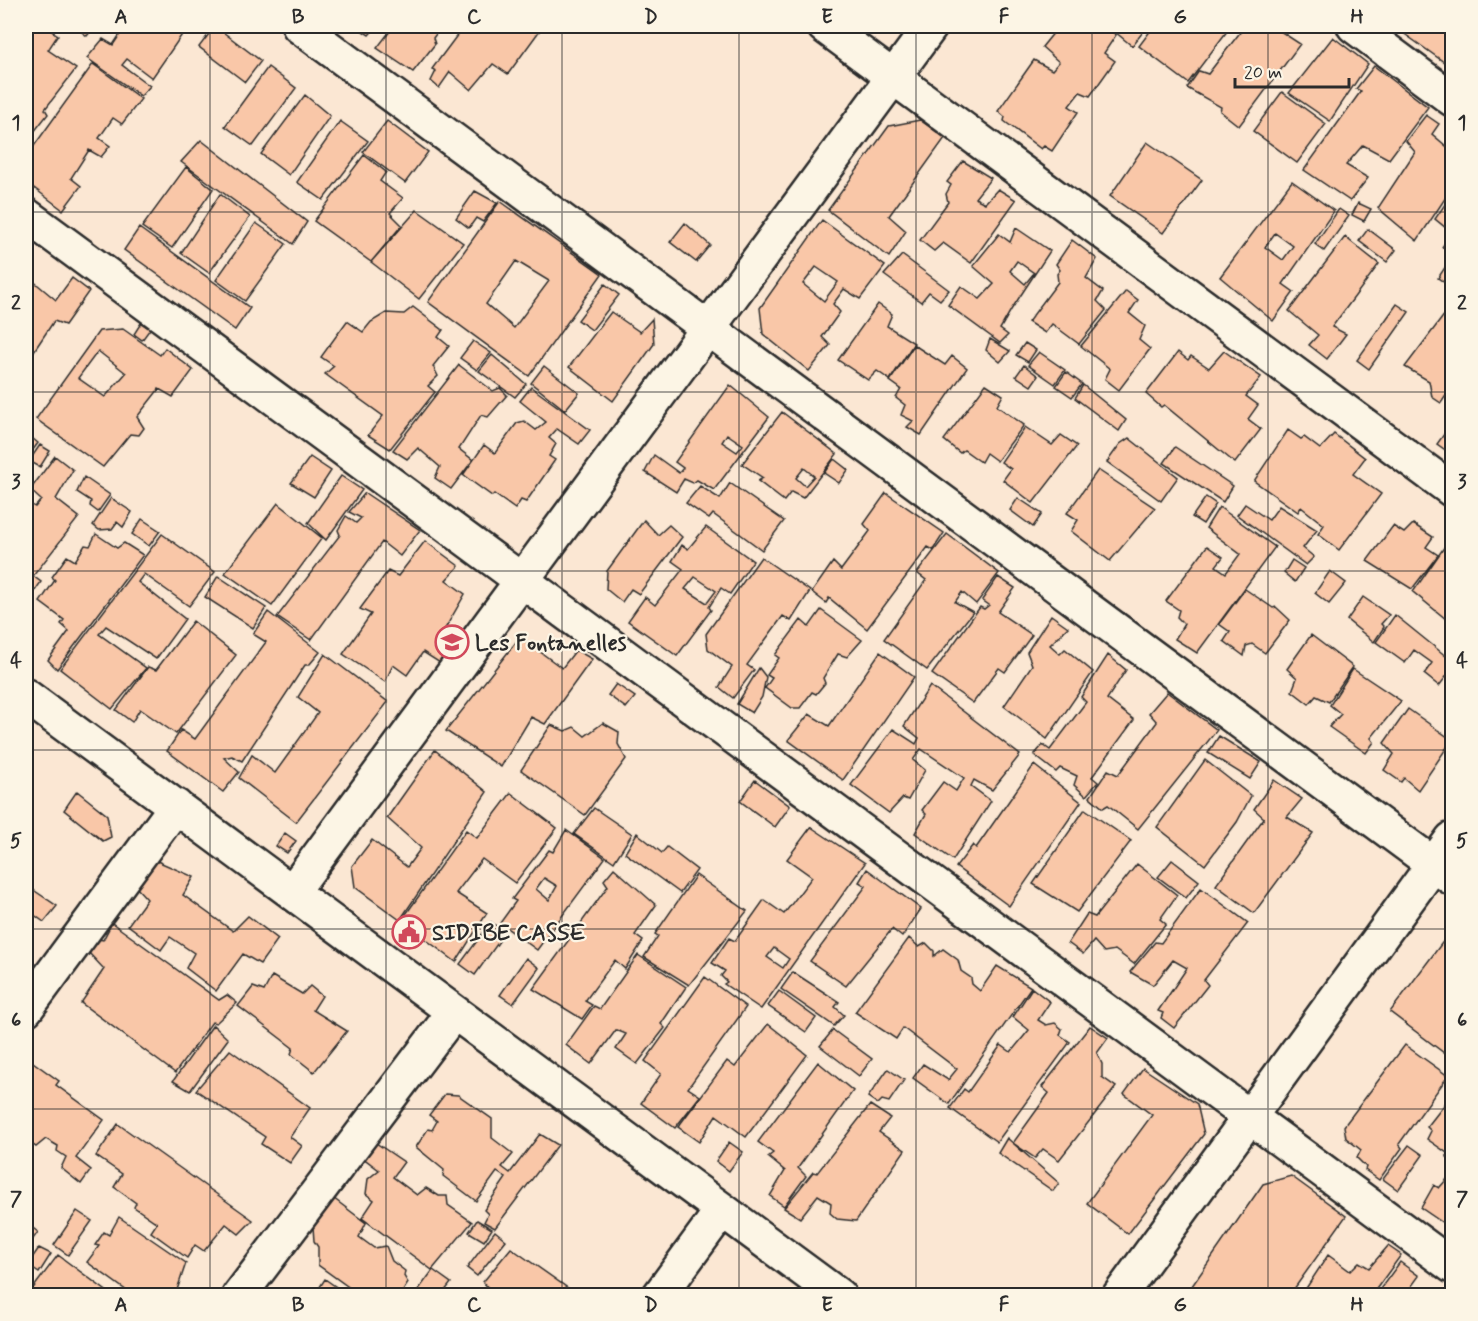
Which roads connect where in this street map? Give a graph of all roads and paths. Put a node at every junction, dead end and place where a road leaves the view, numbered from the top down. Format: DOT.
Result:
graph roads {
  1 [pos="299,26"];
  2 [pos="824,26"];
  3 [pos="931,26"];
  4 [pos="1354,26"];
  5 [pos="893,76"];
  6 [pos="1452,99"];
  7 [pos="26,215"];
  8 [pos="708,328"];
  9 [pos="1452,490"];
  10 [pos="521,580"];
  11 [pos="26,696"];
  12 [pos="176,806"];
  13 [pos="1446,861"];
  14 [pos="292,892"];
  15 [pos="26,1008"];
  16 [pos="454,1012"];
  17 [pos="1250,1117"];
  18 [pos="722,1210"];
  19 [pos="1452,1266"];
  20 [pos="238,1296"];
  21 [pos="659,1296"];
  22 [pos="839,1296"];
  23 [pos="1119,1296"];
  1 -- 8 [label="street"];
  2 -- 5 [label="street"];
  3 -- 5 [label="street"];
  4 -- 6 [label="street"];
  5 -- 8 [label="street"];
  5 -- 9 [label="street"];
  7 -- 10 [label="street"];
  8 -- 10 [label="street"];
  8 -- 13 [label="street"];
  10 -- 14 [label="street"];
  10 -- 17 [label="street"];
  11 -- 12 [label="street"];
  12 -- 14 [label="street"];
  12 -- 15 [label="street"];
  13 -- 17 [label="street"];
  14 -- 16 [label="street"];
  16 -- 18 [label="street"];
  16 -- 20 [label="street"];
  17 -- 19 [label="street"];
  17 -- 23 [label="street"];
  18 -- 21 [label="street"];
  18 -- 22 [label="street"];
}
